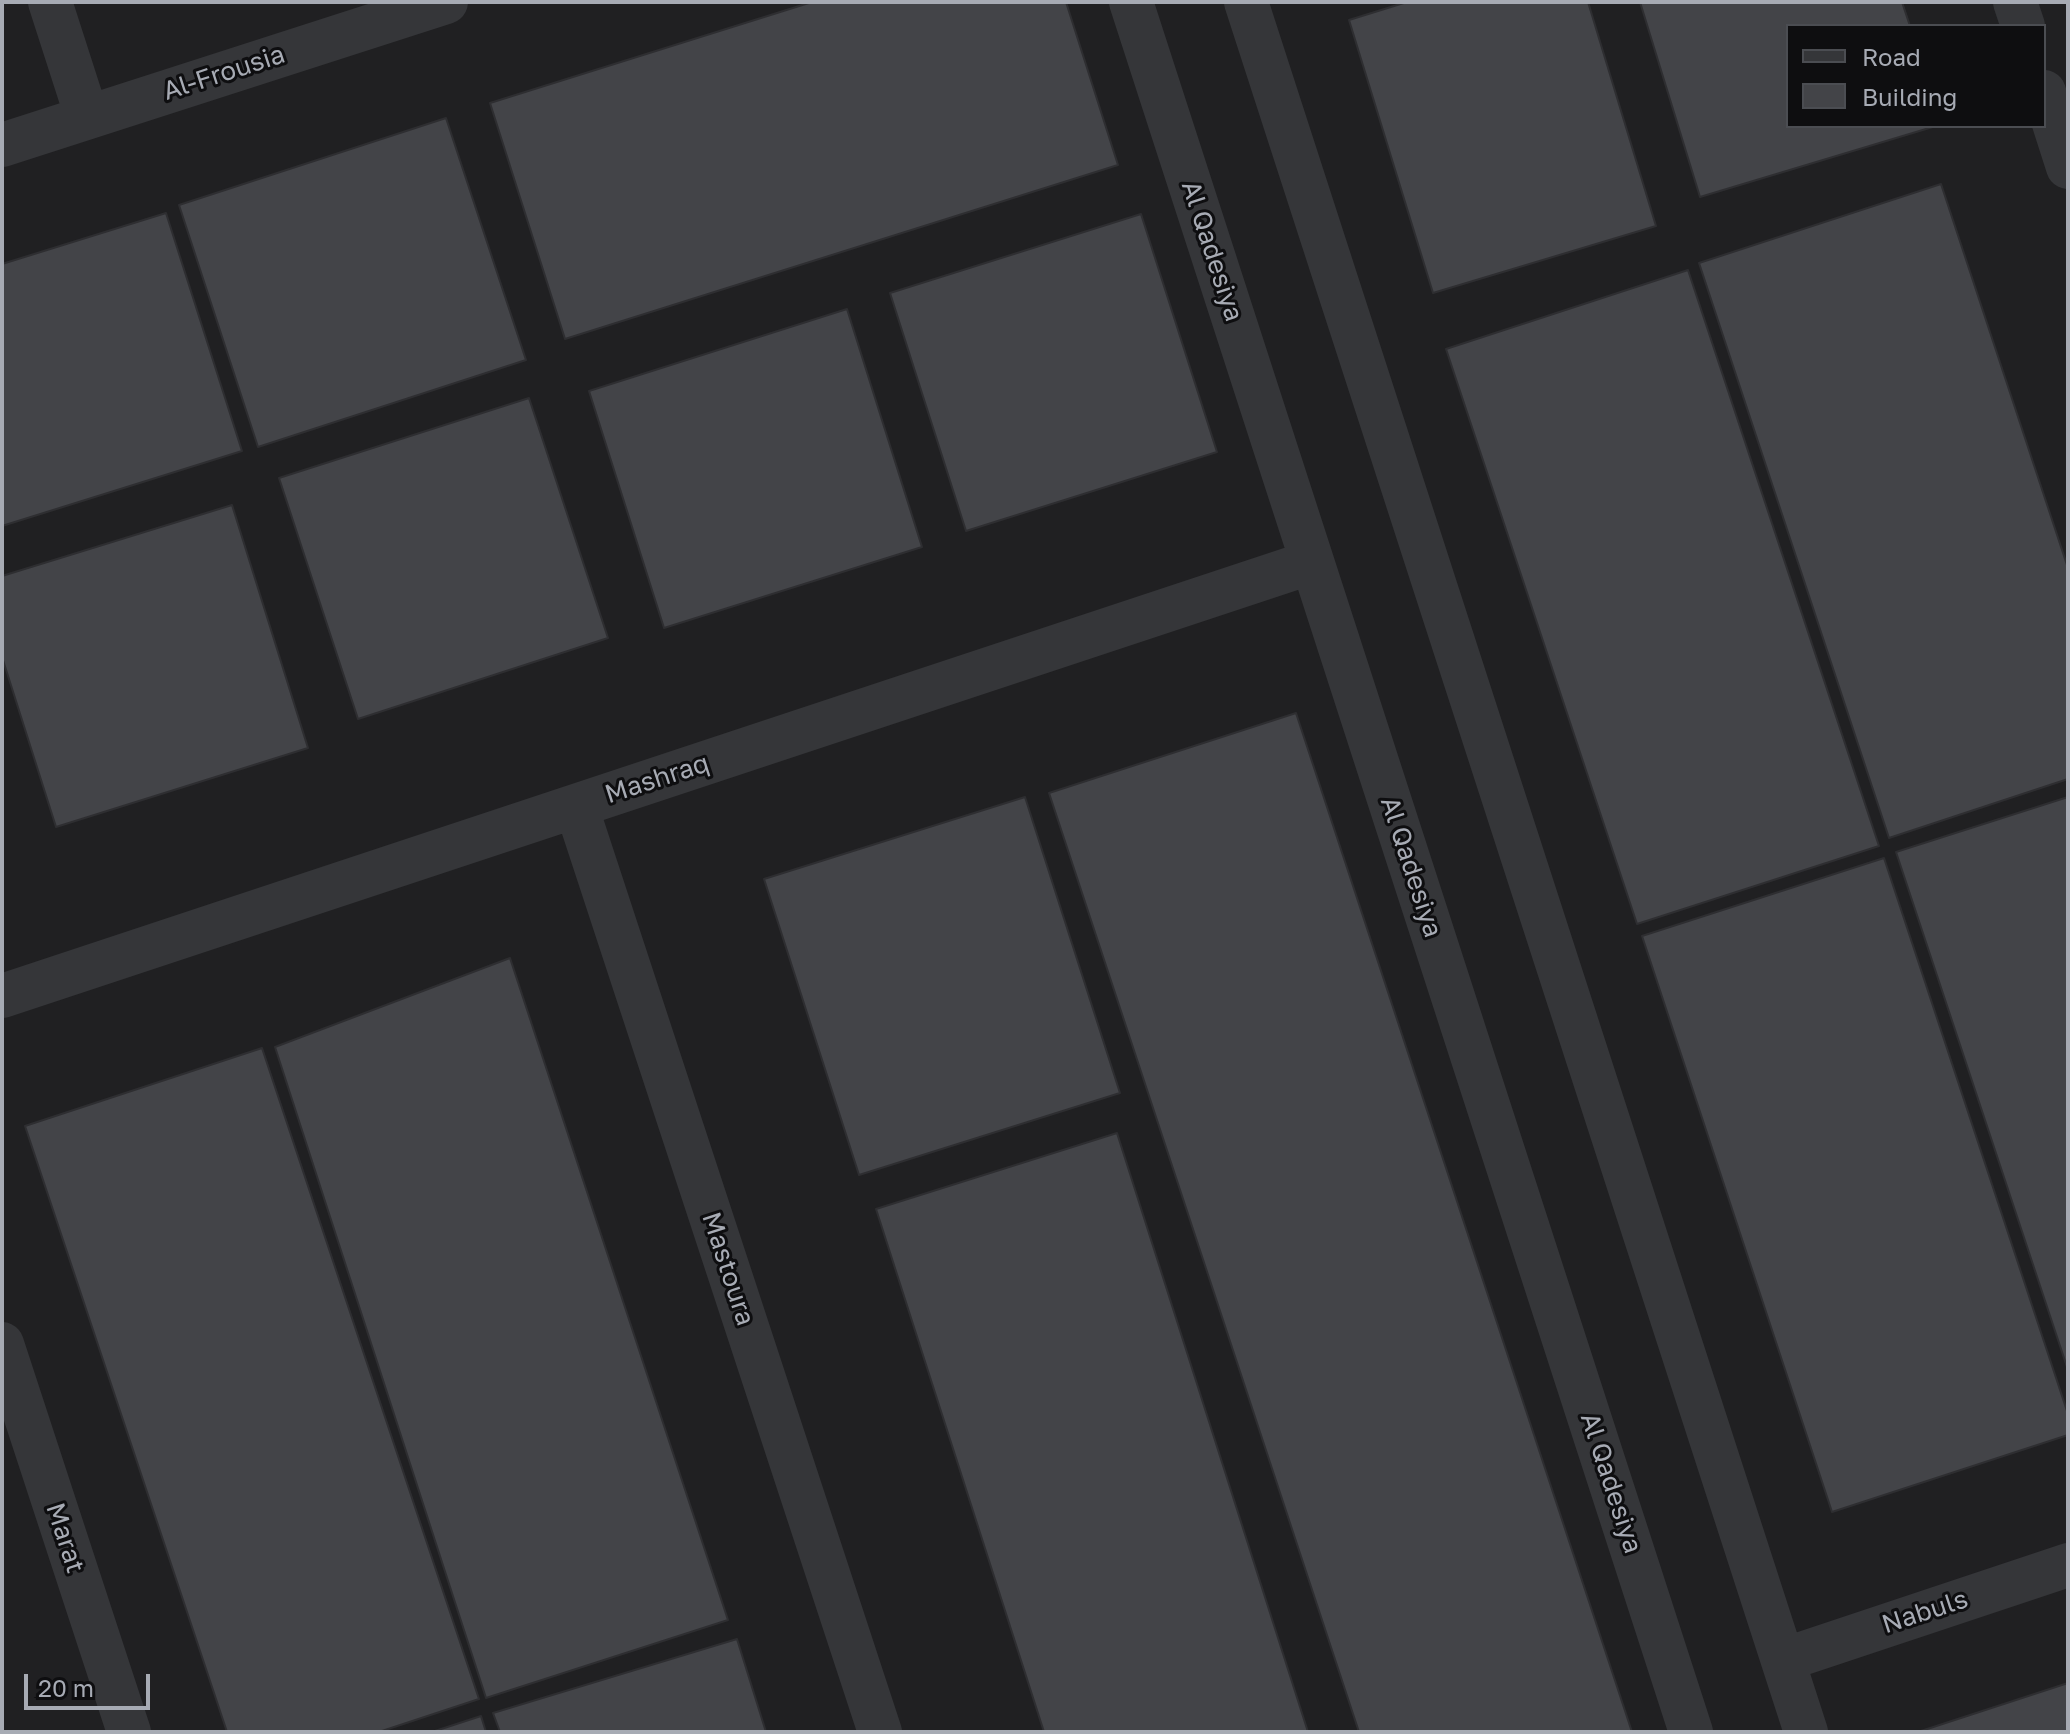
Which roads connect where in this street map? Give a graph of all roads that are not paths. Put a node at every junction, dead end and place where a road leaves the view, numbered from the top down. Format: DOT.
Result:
graph roads {
  1 [pos="50,2"];
  2 [pos="446,2"];
  3 [pos="1131,2"];
  4 [pos="1246,2"];
  5 [pos="2015,2"];
  6 [pos="2022,24"];
  7 [pos="2046,98"];
  8 [pos="87,117"];
  9 [pos="2,145"];
  10 [pos="2068,167"];
  11 [pos="1312,562"];
  12 [pos="576,806"];
  13 [pos="2,996"];
  14 [pos="2,1344"];
  15 [pos="2068,1565"];
  16 [pos="1783,1660"];
  17 [pos="129,1732"];
  18 [pos="880,1732"];
  19 [pos="1691,1732"];
  20 [pos="1806,1732"];
  1 -- 8 [label="street"];
  2 -- 8 [label="street, Al-Frousia"];
  3 -- 11 [label="street, Al Qadesiya"];
  4 -- 16 [label="street"];
  5 -- 6 [label="street"];
  7 -- 10 [label="street"];
  8 -- 9 [label="street, Al-Frousia"];
  11 -- 12 [label="street, Mashraq"];
  11 -- 19 [label="street, Al Qadesiya"];
  12 -- 13 [label="street, Mashraq"];
  12 -- 18 [label="street, Mastoura"];
  14 -- 17 [label="street, Marat"];
  15 -- 16 [label="street, Nabuls"];
  16 -- 20 [label="street"];
}
